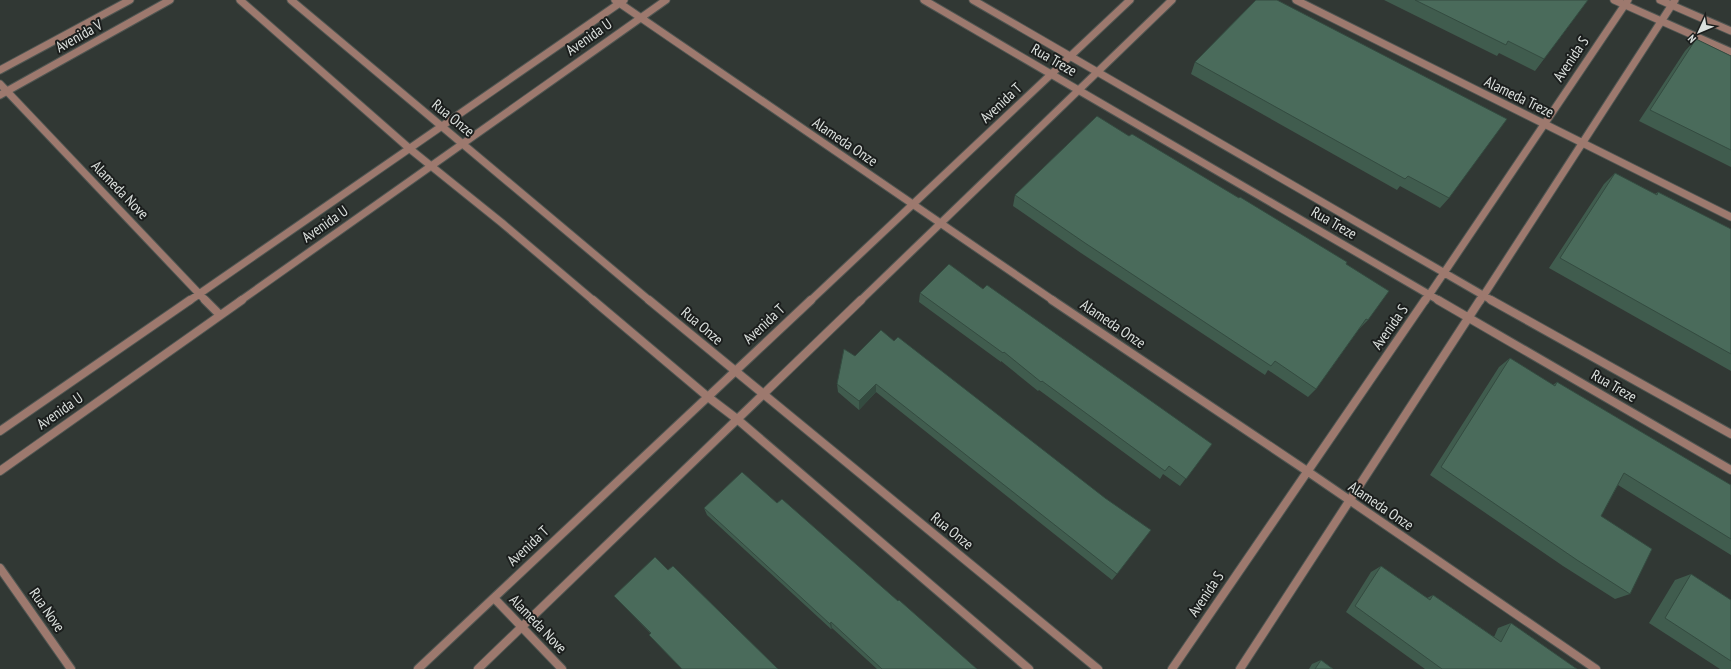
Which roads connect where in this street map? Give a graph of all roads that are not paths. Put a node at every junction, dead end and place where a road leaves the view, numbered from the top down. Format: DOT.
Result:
graph roads {
  1 [pos="130,0"];
  2 [pos="170,0"];
  3 [pos="240,0"];
  4 [pos="291,0"];
  5 [pos="666,0"];
  6 [pos="924,0"];
  7 [pos="973,0"];
  8 [pos="1130,0"];
  9 [pos="1172,0"];
  10 [pos="1296,0"];
  11 [pos="1614,0"];
  12 [pos="1660,0"];
  13 [pos="620,1"];
  14 [pos="1627,2"];
  15 [pos="1674,3"];
  16 [pos="640,18"];
  17 [pos="1662,21"];
  18 [pos="1731,31"];
  19 [pos="1731,52"];
  20 [pos="1070,57"];
  21 [pos="0,70"];
  22 [pos="1098,72"];
  23 [pos="1051,75"];
  24 [pos="0,84"];
  25 [pos="1078,91"];
  26 [pos="3,93"];
  27 [pos="1544,124"];
  28 [pos="442,127"];
  29 [pos="462,143"];
  30 [pos="1583,143"];
  31 [pos="410,149"];
  32 [pos="430,166"];
  33 [pos="912,205"];
  34 [pos="1731,217"];
  35 [pos="940,224"];
  36 [pos="1444,271"];
  37 [pos="199,294"];
  38 [pos="1429,294"];
  39 [pos="1484,295"];
  40 [pos="220,315"];
  41 [pos="1469,318"];
  42 [pos="734,371"];
  43 [pos="764,395"];
  44 [pos="708,397"];
  45 [pos="737,419"];
  46 [pos="0,431"];
  47 [pos="1731,434"];
  48 [pos="1731,470"];
  49 [pos="0,471"];
  50 [pos="1307,471"];
  51 [pos="1350,501"];
  52 [pos="0,568"];
  53 [pos="494,598"];
  54 [pos="522,627"];
  55 [pos="71,669"];
  56 [pos="418,669"];
  57 [pos="478,669"];
  58 [pos="562,669"];
  59 [pos="1029,669"];
  60 [pos="1098,669"];
  61 [pos="1172,669"];
  62 [pos="1240,669"];
  63 [pos="1596,669"];
  1 -- 21 [label="street, Avenida V"];
  2 -- 26 [label="street, Avenida V"];
  3 -- 31 [label="street"];
  4 -- 28 [label="street, Rua Onze"];
  5 -- 16 [label="street, Avenida U"];
  6 -- 23 [label="street, Rua Treze"];
  7 -- 20 [label="street, Rua Treze"];
  8 -- 20 [label="street, Avenida T"];
  9 -- 22 [label="street"];
  10 -- 27 [label="street, Alameda Treze"];
  11 -- 14 [label="street"];
  12 -- 15 [label="street"];
  13 -- 16 [label="street, Alameda Onze"];
  13 -- 28 [label="street, Avenida U"];
  14 -- 17 [label="street"];
  14 -- 27 [label="street, Avenida S"];
  15 -- 17 [label="street"];
  15 -- 18 [label="street"];
  16 -- 29 [label="street, Avenida U"];
  16 -- 33 [label="street, Alameda Onze"];
  17 -- 19 [label="street"];
  17 -- 30 [label="street"];
  20 -- 22 [label="street, Rua Treze"];
  20 -- 23 [label="street, Avenida T"];
  22 -- 25 [label="street"];
  22 -- 36 [label="street, Rua Treze"];
  23 -- 25 [label="street, Rua Treze"];
  23 -- 33 [label="street, Avenida T"];
  24 -- 26 [label="street, Alameda Nove"];
  25 -- 35 [label="street"];
  25 -- 38 [label="street, Rua Treze"];
  26 -- 37 [label="street, Alameda Nove"];
  27 -- 30 [label="street, Alameda Treze"];
  27 -- 36 [label="street, Avenida S"];
  28 -- 29 [label="street, Rua Onze"];
  28 -- 31 [label="street, Avenida U"];
  29 -- 32 [label="street, Avenida U"];
  29 -- 42 [label="street, Rua Onze"];
  30 -- 34 [label="street, Alameda Treze"];
  30 -- 39 [label="street"];
  31 -- 32 [label="street"];
  31 -- 37 [label="street, Avenida U"];
  32 -- 40 [label="street, Avenida U"];
  32 -- 44 [label="street"];
  33 -- 35 [label="street, Alameda Onze"];
  33 -- 42 [label="street, Avenida T"];
  35 -- 43 [label="street"];
  35 -- 50 [label="street, Alameda Onze"];
  36 -- 38 [label="street, Avenida S"];
  36 -- 39 [label="street, Rua Treze"];
  37 -- 40 [label="street, Alameda Nove"];
  37 -- 46 [label="street, Avenida U"];
  38 -- 41 [label="street, Rua Treze"];
  38 -- 50 [label="street, Avenida S"];
  39 -- 41 [label="street"];
  39 -- 47 [label="street, Rua Treze"];
  40 -- 49 [label="street, Avenida U"];
  41 -- 48 [label="street, Rua Treze"];
  41 -- 51 [label="street"];
  42 -- 43 [label="street, Rua Onze"];
  42 -- 44 [label="street, Avenida T"];
  43 -- 45 [label="street"];
  43 -- 60 [label="street, Rua Onze"];
  44 -- 45 [label="street"];
  44 -- 53 [label="street, Avenida T"];
  45 -- 54 [label="street"];
  45 -- 59 [label="street"];
  50 -- 51 [label="street, Alameda Onze"];
  50 -- 61 [label="street, Avenida S"];
  51 -- 62 [label="street"];
  51 -- 63 [label="street, Alameda Onze"];
  52 -- 55 [label="street, Rua Nove"];
  53 -- 54 [label="street, Alameda Nove"];
  53 -- 56 [label="street, Avenida T"];
  54 -- 57 [label="street"];
  54 -- 58 [label="street, Alameda Nove"];
}
